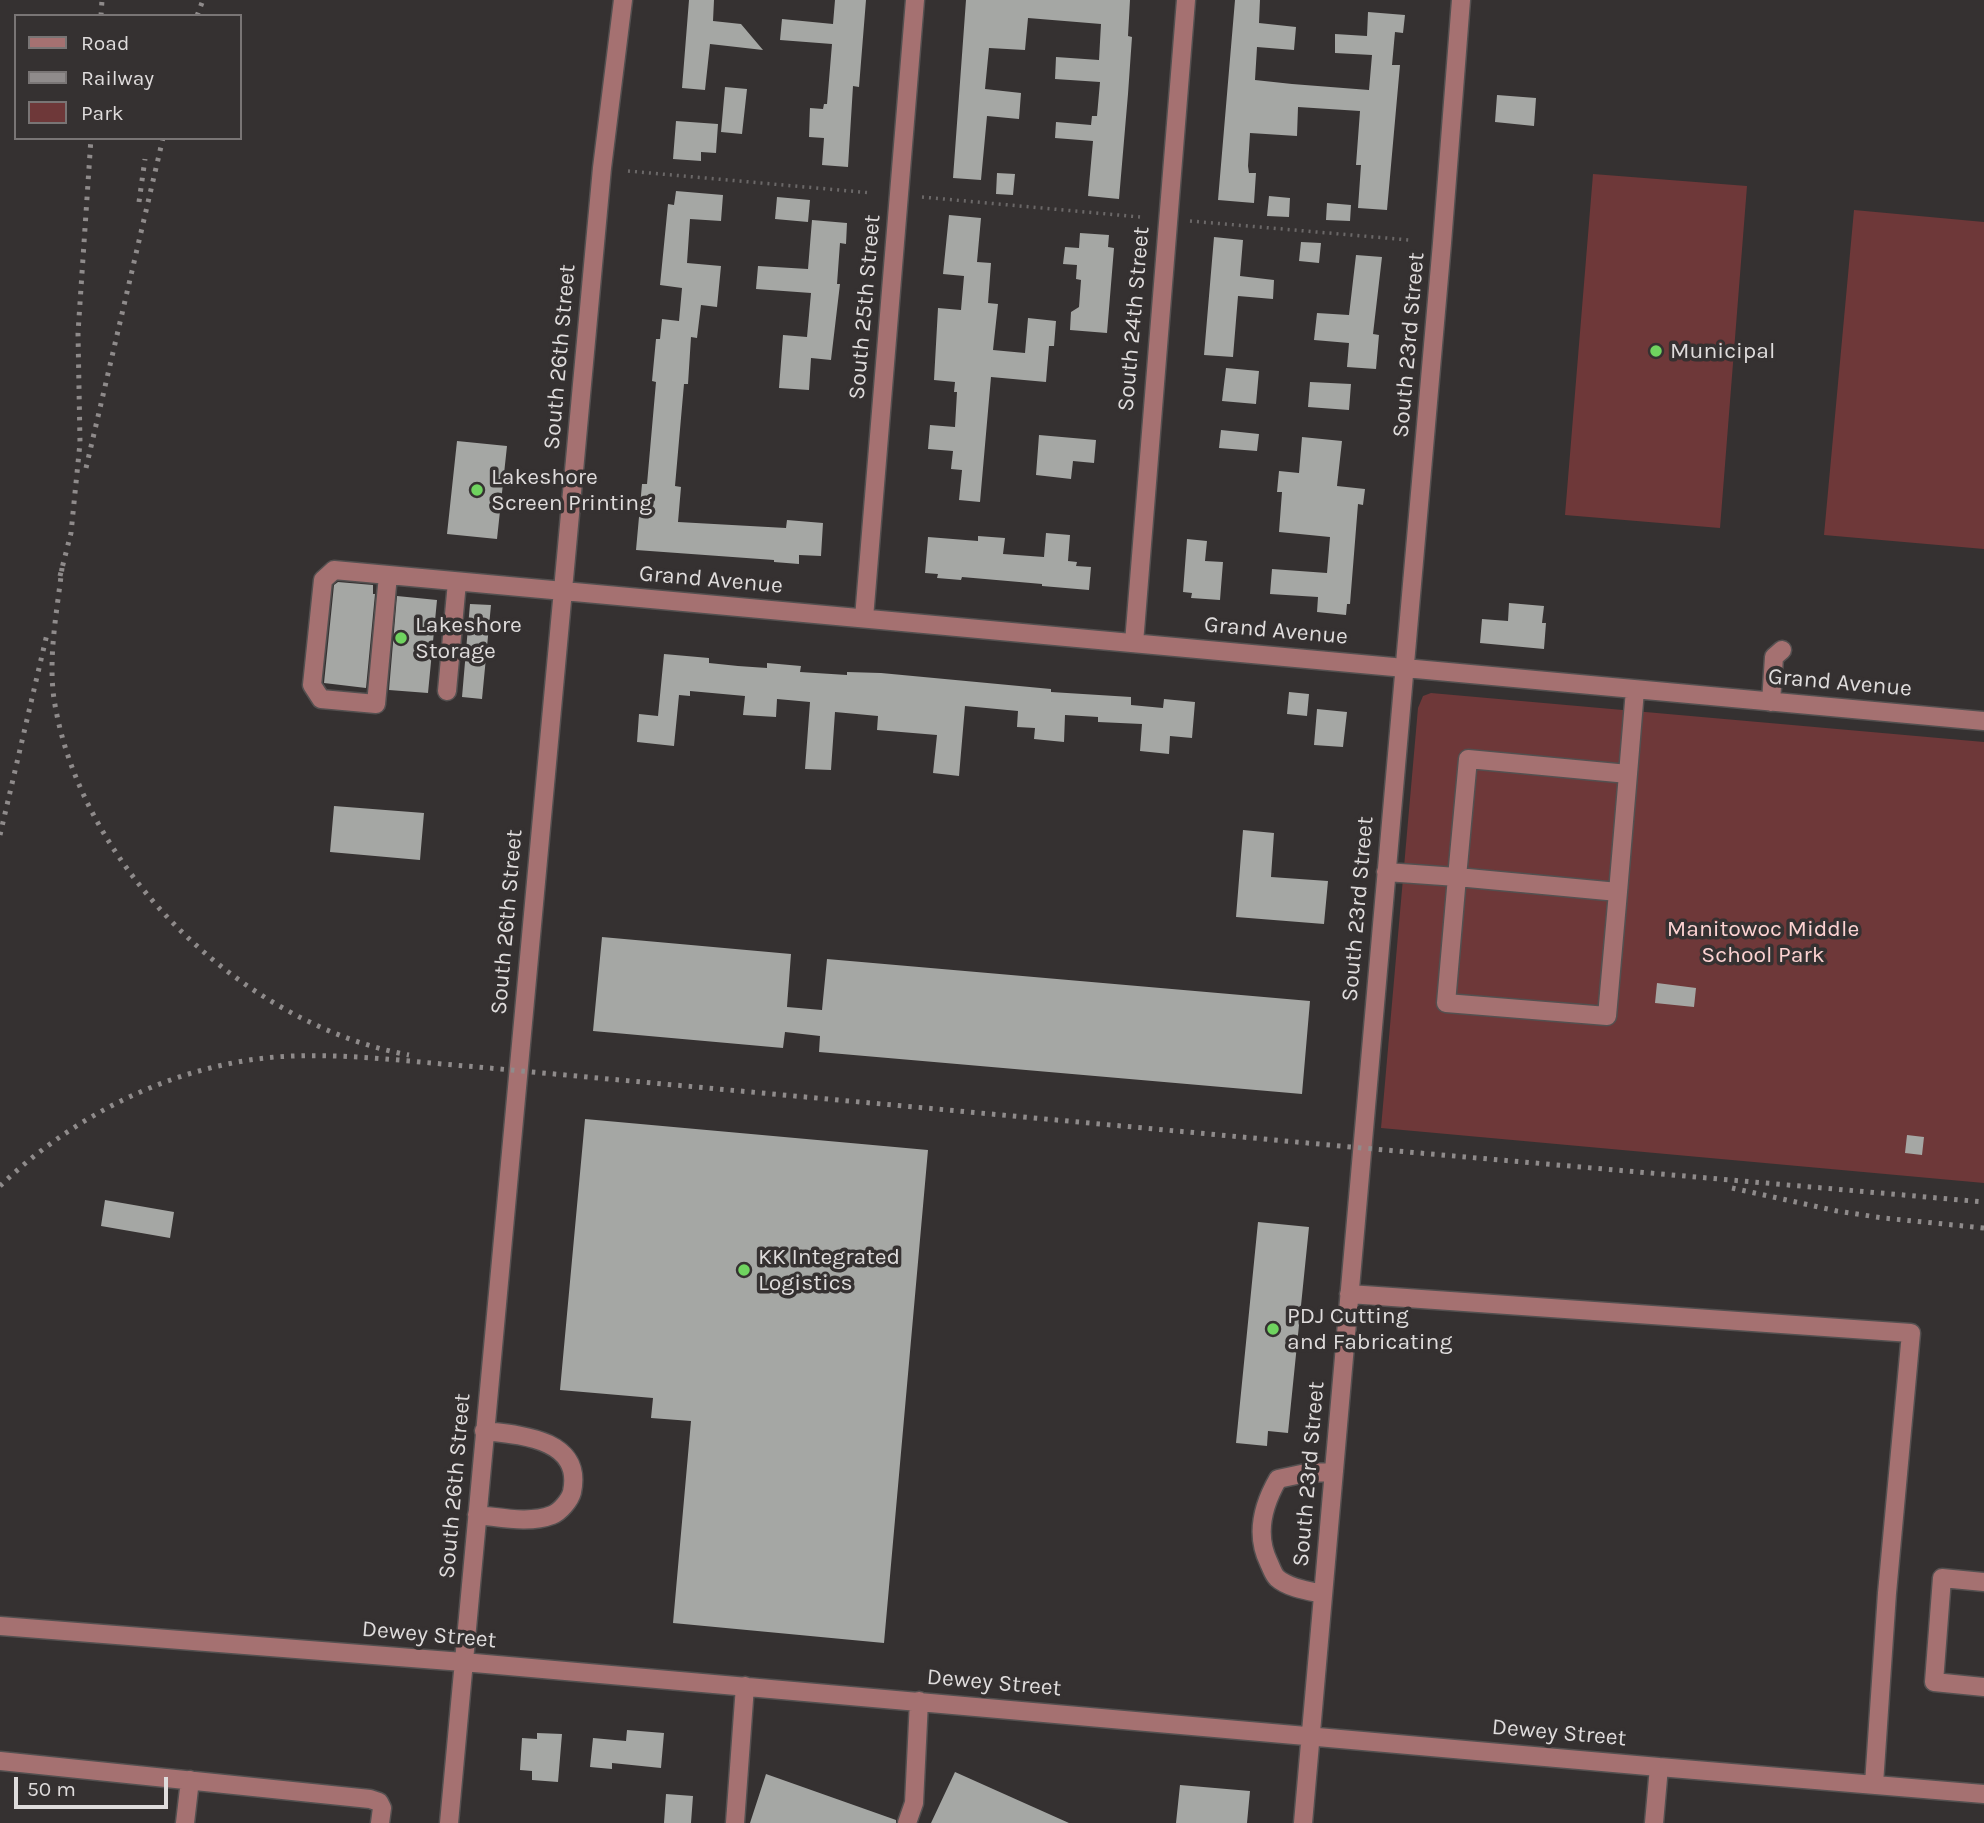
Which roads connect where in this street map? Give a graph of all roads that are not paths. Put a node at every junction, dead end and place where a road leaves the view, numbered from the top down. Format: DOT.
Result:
graph roads {
  1 [pos="621,0"];
  2 [pos="915,0"];
  3 [pos="1186,0"];
  4 [pos="1461,0"];
  5 [pos="388,575"];
  6 [pos="457,582"];
  7 [pos="562,592"];
  8 [pos="864,618"];
  9 [pos="1134,643"];
  10 [pos="1782,650"];
  11 [pos="1405,668"];
  12 [pos="1635,690"];
  13 [pos="447,691"];
  14 [pos="1771,702"];
  15 [pos="1984,721"];
  16 [pos="1628,774"];
  17 [pos="1386,872"];
  18 [pos="1457,877"];
  19 [pos="1618,892"];
  20 [pos="1349,1294"];
  21 [pos="484,1432"];
  22 [pos="1334,1472"];
  23 [pos="477,1515"];
  24 [pos="1984,1581"];
  25 [pos="1323,1594"];
  26 [pos="0,1626"];
  27 [pos="463,1662"];
  28 [pos="745,1686"];
  29 [pos="1984,1686"];
  30 [pos="919,1701"];
  31 [pos="1311,1735"];
  32 [pos="0,1761"];
  33 [pos="1659,1767"];
  34 [pos="190,1780"];
  35 [pos="1874,1784"];
  36 [pos="1984,1794"];
  37 [pos="185,1823"];
  38 [pos="380,1823"];
  39 [pos="449,1823"];
  40 [pos="734,1823"];
  41 [pos="907,1823"];
  42 [pos="1303,1823"];
  43 [pos="1654,1823"];
  1 -- 7 [label="street, South 26th Street"];
  2 -- 8 [label="street, South 25th Street"];
  3 -- 9 [label="street, South 24th Street"];
  4 -- 11 [label="street, South 23rd Street"];
  5 -- 5 [label="street, Grand Avenue"];
  5 -- 6 [label="street, Grand Avenue"];
  6 -- 7 [label="street, Grand Avenue"];
  6 -- 13 [label="street"];
  7 -- 8 [label="street, Grand Avenue"];
  7 -- 21 [label="street, South 26th Street"];
  8 -- 9 [label="street, Grand Avenue"];
  9 -- 11 [label="street, Grand Avenue"];
  10 -- 14 [label="street"];
  11 -- 12 [label="street, Grand Avenue"];
  11 -- 17 [label="street, South 23rd Street"];
  12 -- 14 [label="street, Grand Avenue"];
  12 -- 16 [label="street"];
  14 -- 15 [label="street, Grand Avenue"];
  16 -- 18 [label="street"];
  16 -- 19 [label="street"];
  17 -- 18 [label="street"];
  17 -- 20 [label="street, South 23rd Street"];
  18 -- 19 [label="street"];
  18 -- 19 [label="street"];
  20 -- 22 [label="street, South 23rd Street"];
  20 -- 35 [label="street"];
  21 -- 23 [label="street, South 26th Street"];
  21 -- 23 [label="street"];
  22 -- 25 [label="street, South 23rd Street"];
  22 -- 25 [label="street"];
  23 -- 27 [label="street, South 26th Street"];
  24 -- 29 [label="street"];
  25 -- 31 [label="street, South 23rd Street"];
  26 -- 27 [label="street, Dewey Street"];
  27 -- 28 [label="street, Dewey Street"];
  27 -- 39 [label="street, South 26th Street"];
  28 -- 30 [label="street, Dewey Street"];
  28 -- 40 [label="street"];
  30 -- 31 [label="street, Dewey Street"];
  30 -- 41 [label="street"];
  31 -- 33 [label="street, Dewey Street"];
  31 -- 42 [label="street, South 23rd Street"];
  32 -- 34 [label="street"];
  33 -- 35 [label="street, Dewey Street"];
  33 -- 43 [label="street"];
  34 -- 37 [label="street"];
  34 -- 38 [label="street"];
  35 -- 36 [label="street, Dewey Street"];
}
